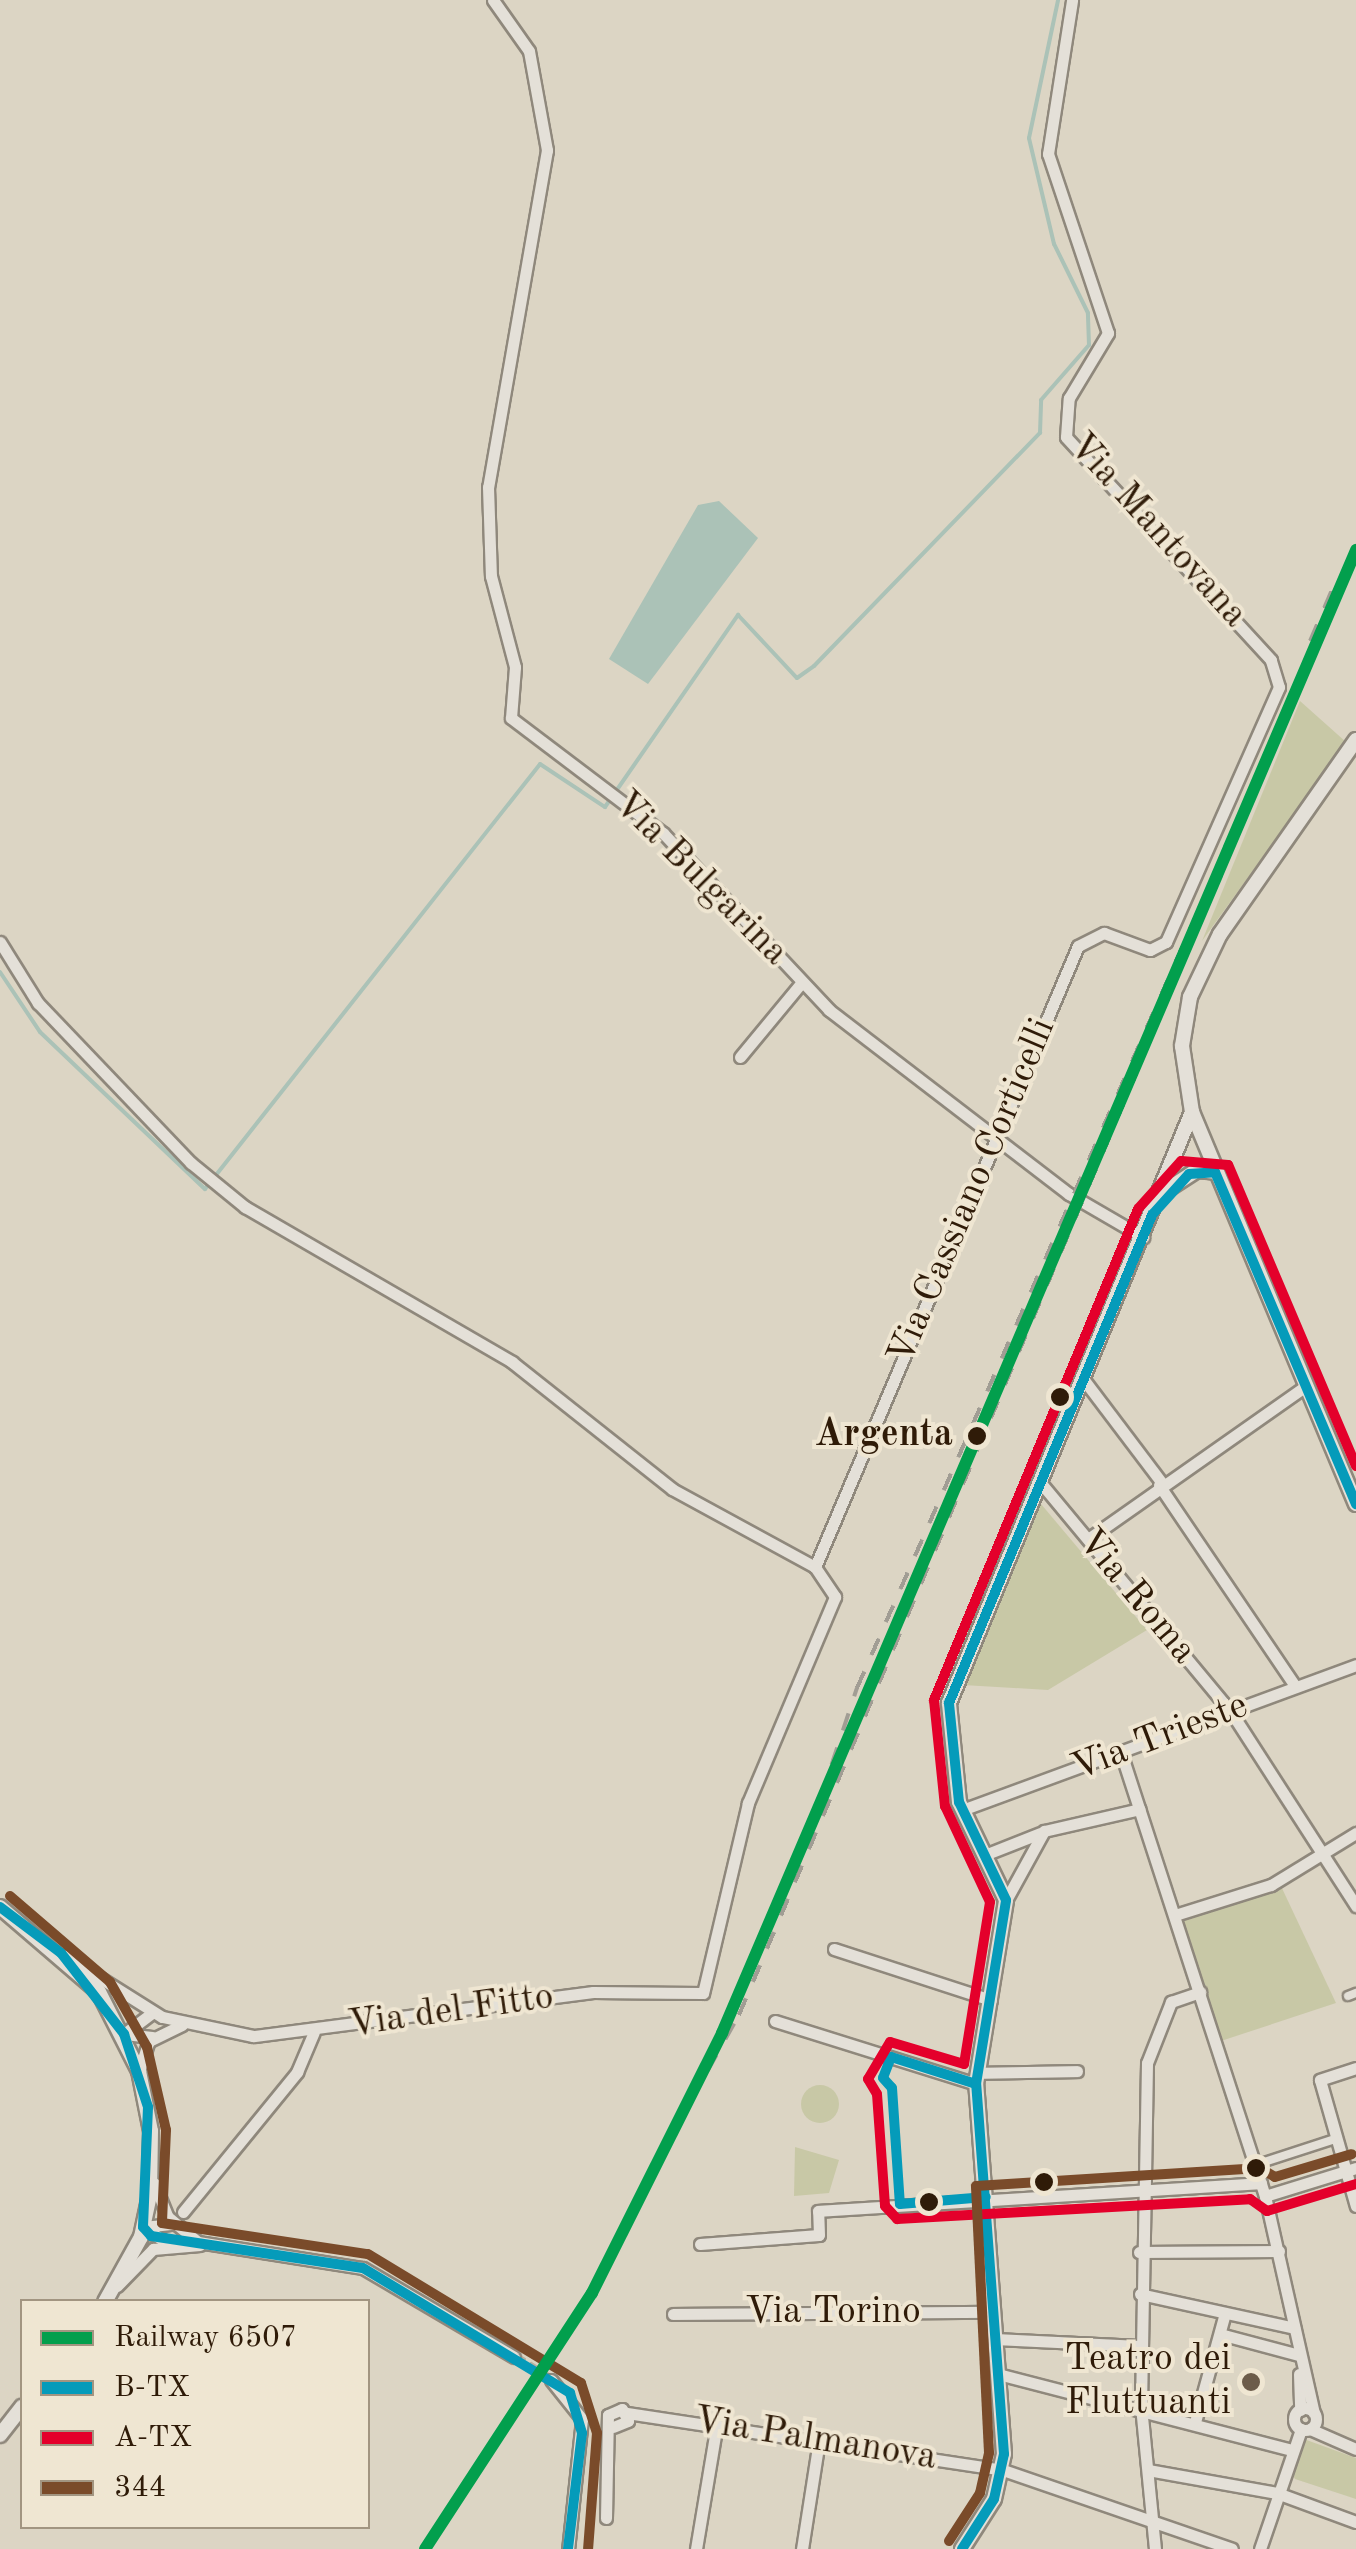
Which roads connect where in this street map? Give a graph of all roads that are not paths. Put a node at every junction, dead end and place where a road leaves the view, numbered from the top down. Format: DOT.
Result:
graph roads {
  1 [pos="493,0"];
  2 [pos="1072,0"];
  3 [pos="1271,660"];
  4 [pos="1356,740"];
  5 [pos="0,942"];
  6 [pos="802,982"];
  7 [pos="740,1058"];
  8 [pos="1192,1112"];
  9 [pos="992,1132"];
  10 [pos="1214,1172"];
  11 [pos="1152,1215"];
  12 [pos="1143,1237"];
  13 [pos="1084,1380"];
  14 [pos="1304,1387"];
  15 [pos="1040,1482"];
  16 [pos="1161,1484"];
  17 [pos="1356,1504"];
  18 [pos="1088,1539"];
  19 [pos="815,1567"];
  20 [pos="1356,1665"];
  21 [pos="1295,1686"];
  22 [pos="1231,1712"];
  23 [pos="1122,1756"];
  24 [pos="1140,1809"];
  25 [pos="962,1810"];
  26 [pos="1044,1832"];
  27 [pos="1356,1833"];
  28 [pos="1323,1853"];
  29 [pos="987,1854"];
  30 [pos="1006,1900"];
  31 [pos="1356,1906"];
  32 [pos="0,1908"];
  33 [pos="1175,1915"];
  34 [pos="834,1949"];
  35 [pos="62,1953"];
  36 [pos="1199,1987"];
  37 [pos="991,2000"];
  38 [pos="153,2012"];
  39 [pos="775,2021"];
  40 [pos="190,2025"];
  41 [pos="314,2032"];
  42 [pos="124,2034"];
  43 [pos="152,2037"];
  44 [pos="1356,2068"];
  45 [pos="139,2071"];
  46 [pos="1077,2071"];
  47 [pos="976,2078"];
  48 [pos="1338,2138"];
  49 [pos="1255,2165"];
  50 [pos="1352,2170"];
  51 [pos="152,2174"];
  52 [pos="1261,2183"];
  53 [pos="1138,2189"];
  54 [pos="1265,2196"];
  55 [pos="986,2197"];
  56 [pos="1356,2206"];
  57 [pos="183,2212"];
  58 [pos="174,2224"];
  59 [pos="143,2227"];
  60 [pos="171,2244"];
  61 [pos="700,2244"];
  62 [pos="219,2246"];
  63 [pos="1139,2252"];
  64 [pos="1279,2252"];
  65 [pos="117,2286"];
  66 [pos="1140,2294"];
  67 [pos="108,2299"];
  68 [pos="994,2312"];
  69 [pos="1225,2313"];
  70 [pos="673,2314"];
  71 [pos="1294,2328"];
  72 [pos="1220,2334"];
  73 [pos="995,2338"];
  74 [pos="1140,2346"];
  75 [pos="1300,2355"];
  76 [pos="514,2357"];
  77 [pos="998,2374"];
  78 [pos="551,2380"];
  79 [pos="1141,2406"];
  80 [pos="20,2410"];
  81 [pos="1300,2410"];
  82 [pos="627,2412"];
  83 [pos="1195,2422"];
  84 [pos="1310,2422"];
  85 [pos="716,2424"];
  86 [pos="617,2427"];
  87 [pos="0,2435"];
  88 [pos="820,2440"];
  89 [pos="1356,2448"];
  90 [pos="1288,2449"];
  91 [pos="1003,2470"];
  92 [pos="1148,2470"];
  93 [pos="1277,2493"];
  94 [pos="606,2518"];
  95 [pos="1356,2522"];
  96 [pos="1158,2530"];
  97 [pos="570,2549"];
  98 [pos="696,2549"];
  99 [pos="802,2549"];
  100 [pos="962,2549"];
  101 [pos="1156,2549"];
  102 [pos="1232,2549"];
  103 [pos="1260,2549"];
  1 -- 6 [label="street, Via Bulgarina"];
  2 -- 3 [label="street, Via Mantovana"];
  3 -- 9 [label="street, Via Cassiano Corticelli"];
  4 -- 8 [label="street"];
  5 -- 19 [label="street"];
  6 -- 7 [label="street"];
  6 -- 9 [label="street, Via Bulgarina"];
  8 -- 10 [label="street"];
  8 -- 11 [label="street"];
  9 -- 12 [label="street, Via Bulgarina"];
  9 -- 19 [label="street, Via Cassiano Corticelli"];
  10 -- 11 [label="street"];
  10 -- 14 [label="street"];
  11 -- 12 [label="street"];
  12 -- 13 [label="street"];
  13 -- 15 [label="street"];
  13 -- 16 [label="street"];
  14 -- 16 [label="street"];
  14 -- 17 [label="street"];
  15 -- 18 [label="street, Via Roma"];
  15 -- 25 [label="street"];
  16 -- 18 [label="street"];
  16 -- 21 [label="street"];
  18 -- 22 [label="street, Via Roma"];
  19 -- 41 [label="street, Via del Fitto"];
  20 -- 21 [label="street, Via Trieste"];
  21 -- 22 [label="street, Via Trieste"];
  22 -- 23 [label="street, Via Trieste"];
  22 -- 28 [label="street, Via Roma"];
  23 -- 24 [label="street"];
  23 -- 25 [label="street, Via Trieste"];
  24 -- 26 [label="street"];
  24 -- 33 [label="street"];
  25 -- 29 [label="street"];
  26 -- 29 [label="street"];
  26 -- 30 [label="street"];
  27 -- 28 [label="street"];
  28 -- 31 [label="street, Via Roma"];
  28 -- 33 [label="street"];
  29 -- 30 [label="street"];
  30 -- 37 [label="street"];
  32 -- 35 [label="street"];
  33 -- 36 [label="street"];
  34 -- 37 [label="street"];
  35 -- 38 [label="street, Via del Fitto"];
  35 -- 42 [label="street"];
  36 -- 49 [label="street"];
  36 -- 53 [label="street"];
  37 -- 47 [label="street"];
  38 -- 40 [label="street, Via del Fitto"];
  38 -- 42 [label="street"];
  39 -- 47 [label="street"];
  40 -- 41 [label="street, Via del Fitto"];
  40 -- 43 [label="street, Via del Fitto"];
  41 -- 57 [label="street"];
  42 -- 43 [label="street, Via del Fitto"];
  42 -- 45 [label="street"];
  43 -- 45 [label="street"];
  44 -- 48 [label="street"];
  45 -- 51 [label="street"];
  46 -- 47 [label="street"];
  47 -- 55 [label="street"];
  48 -- 49 [label="street"];
  48 -- 50 [label="street"];
  49 -- 52 [label="street"];
  50 -- 54 [label="street"];
  50 -- 56 [label="street"];
  51 -- 58 [label="street"];
  51 -- 59 [label="street"];
  52 -- 53 [label="street"];
  52 -- 54 [label="street"];
  53 -- 55 [label="street"];
  53 -- 63 [label="street"];
  54 -- 64 [label="street"];
  55 -- 61 [label="street"];
  55 -- 68 [label="street"];
  58 -- 59 [label="street"];
  58 -- 62 [label="street"];
  59 -- 60 [label="street"];
  59 -- 65 [label="street"];
  60 -- 62 [label="street"];
  60 -- 65 [label="street"];
  62 -- 76 [label="street"];
  63 -- 64 [label="street"];
  63 -- 66 [label="street"];
  64 -- 71 [label="street"];
  65 -- 67 [label="street"];
  66 -- 69 [label="street"];
  66 -- 74 [label="street"];
  68 -- 70 [label="street, Via Torino"];
  68 -- 73 [label="street"];
  69 -- 71 [label="street"];
  69 -- 72 [label="street"];
  71 -- 75 [label="street"];
  72 -- 75 [label="street"];
  72 -- 83 [label="street"];
  73 -- 74 [label="street"];
  73 -- 77 [label="street"];
  74 -- 79 [label="street"];
  75 -- 81 [label="street"];
  75 -- 84 [label="street"];
  77 -- 79 [label="street"];
  77 -- 91 [label="street"];
  78 -- 97 [label="street"];
  79 -- 83 [label="street"];
  79 -- 92 [label="street"];
  80 -- 87 [label="street"];
  81 -- 84 [label="street"];
  81 -- 84 [label="street"];
  82 -- 85 [label="street, Via Palmanova"];
  82 -- 86 [label="street"];
  82 -- 86 [label="street"];
  83 -- 90 [label="street"];
  84 -- 89 [label="street"];
  84 -- 90 [label="street"];
  85 -- 88 [label="street, Via Palmanova"];
  85 -- 98 [label="street"];
  86 -- 94 [label="street"];
  88 -- 91 [label="street, Via Palmanova"];
  88 -- 99 [label="street"];
  90 -- 93 [label="street"];
  91 -- 96 [label="street, Via Palmanova"];
  91 -- 100 [label="street"];
  92 -- 93 [label="street"];
  92 -- 96 [label="street"];
  93 -- 95 [label="street"];
  93 -- 103 [label="street"];
  96 -- 101 [label="street"];
  96 -- 102 [label="street, Via Palmanova"];
}
